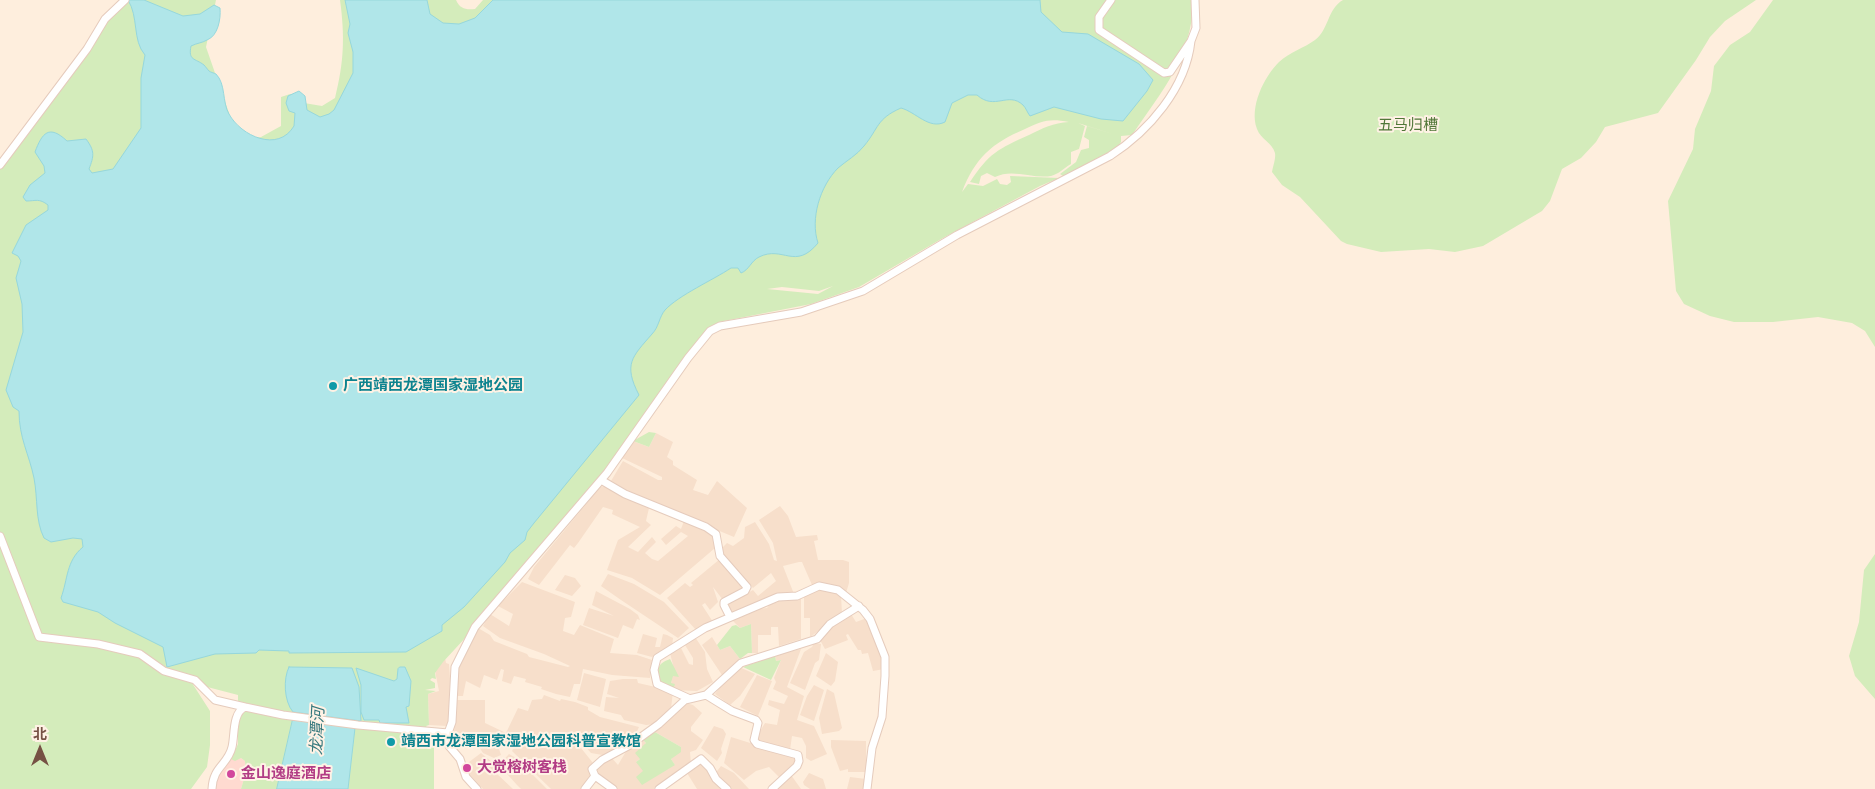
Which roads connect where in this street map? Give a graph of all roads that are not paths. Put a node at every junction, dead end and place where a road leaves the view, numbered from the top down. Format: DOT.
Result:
graph roads {
  1 [pos="125,0"];
  2 [pos="1111,0"];
  3 [pos="1195,0"];
  4 [pos="1191,41"];
  5 [pos="0,164"];
  6 [pos="601,480"];
  7 [pos="0,536"];
  8 [pos="859,606"];
  9 [pos="730,617"];
  10 [pos="706,695"];
  11 [pos="688,698"];
  12 [pos="245,707"];
  13 [pos="448,733"];
  14 [pos="595,776"];
  15 [pos="212,789"];
  16 [pos="477,789"];
  17 [pos="585,789"];
  18 [pos="613,789"];
  19 [pos="659,789"];
  20 [pos="727,789"];
  21 [pos="772,789"];
  22 [pos="867,789"];
  1 -- 5 [label="street"];
  2 -- 4 [label="street"];
  3 -- 4 [label="street"];
  4 -- 6 [label="street"];
  6 -- 9 [label="street"];
  6 -- 13 [label="street"];
  7 -- 12 [label="street"];
  8 -- 9 [label="street"];
  8 -- 10 [label="street"];
  8 -- 22 [label="street"];
  9 -- 11 [label="street"];
  10 -- 11 [label="street"];
  10 -- 21 [label="street"];
  11 -- 14 [label="street"];
  12 -- 13 [label="street"];
  12 -- 15 [label="street"];
  13 -- 16 [label="street"];
  14 -- 17 [label="street"];
  14 -- 18 [label="street"];
  19 -- 20 [label="street"];
}
